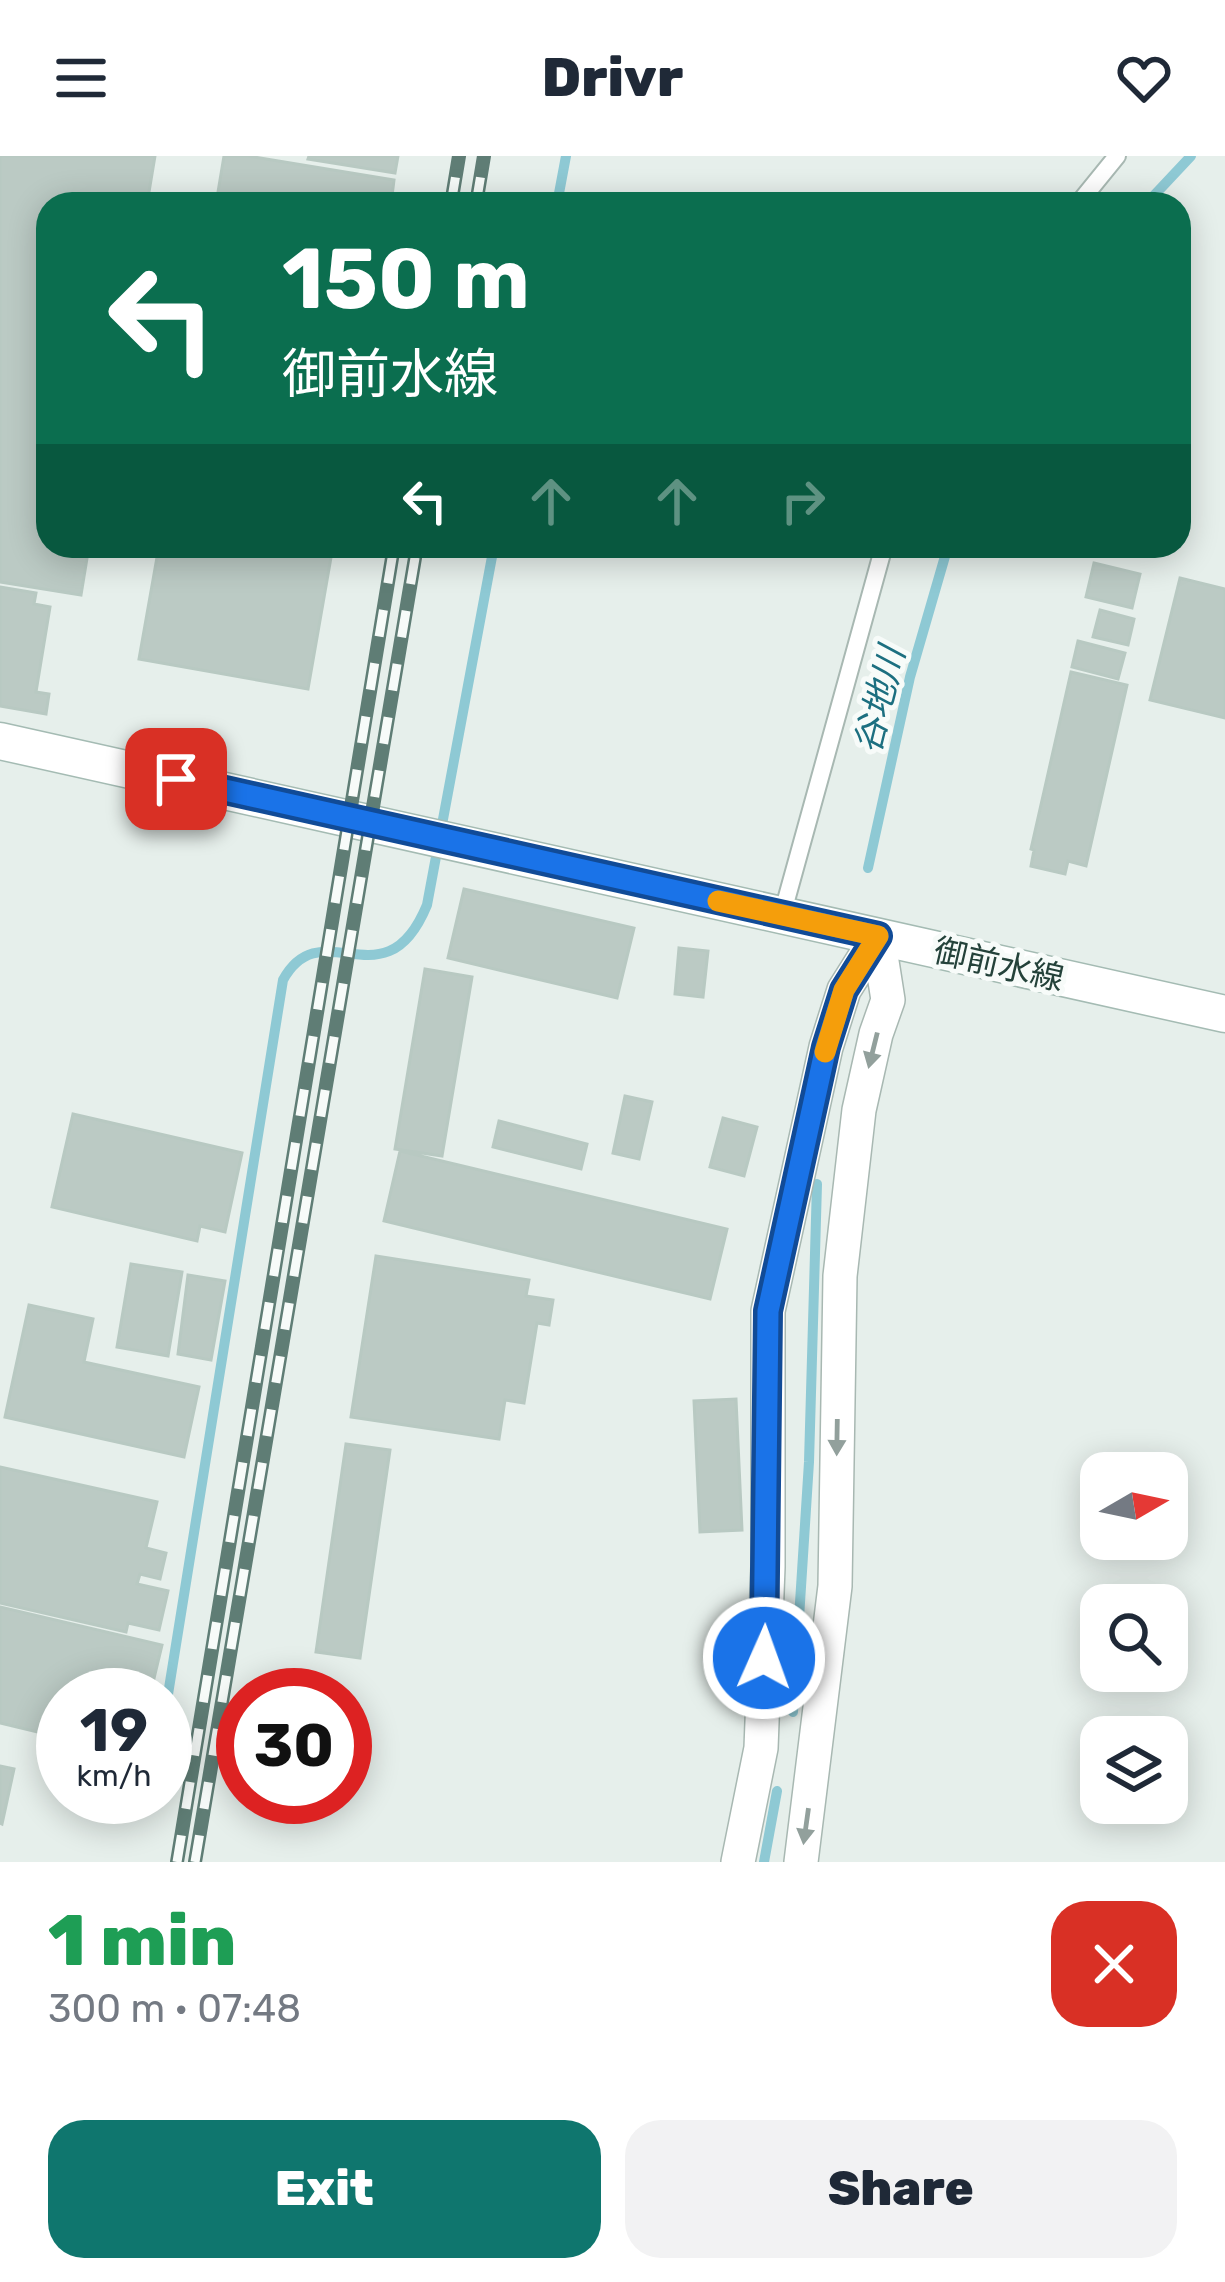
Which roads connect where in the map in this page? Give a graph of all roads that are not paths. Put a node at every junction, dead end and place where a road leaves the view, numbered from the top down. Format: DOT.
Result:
graph roads {
  1 [pos="1117,156"];
  2 [pos="1088,192"];
  3 [pos="881,558"];
  4 [pos="0,740"];
  5 [pos="782,915"];
  6 [pos="878,936"];
  7 [pos="1225,1014"];
  8 [pos="760,1748"];
  9 [pos="815,1759"];
  10 [pos="738,1862"];
  11 [pos="801,1862"];
  1 -- 2 [label="lane"];
  3 -- 5 [label="lane"];
  4 -- 5 [label="street, 御前水線"];
  5 -- 6 [label="street, 御前水線"];
  6 -- 7 [label="street, 御前水線"];
  6 -- 8 [label="street"];
  6 -- 9 [label="street, one-way"];
  8 -- 9 [label="street"];
  8 -- 10 [label="street"];
  9 -- 11 [label="street, one-way"];
}
